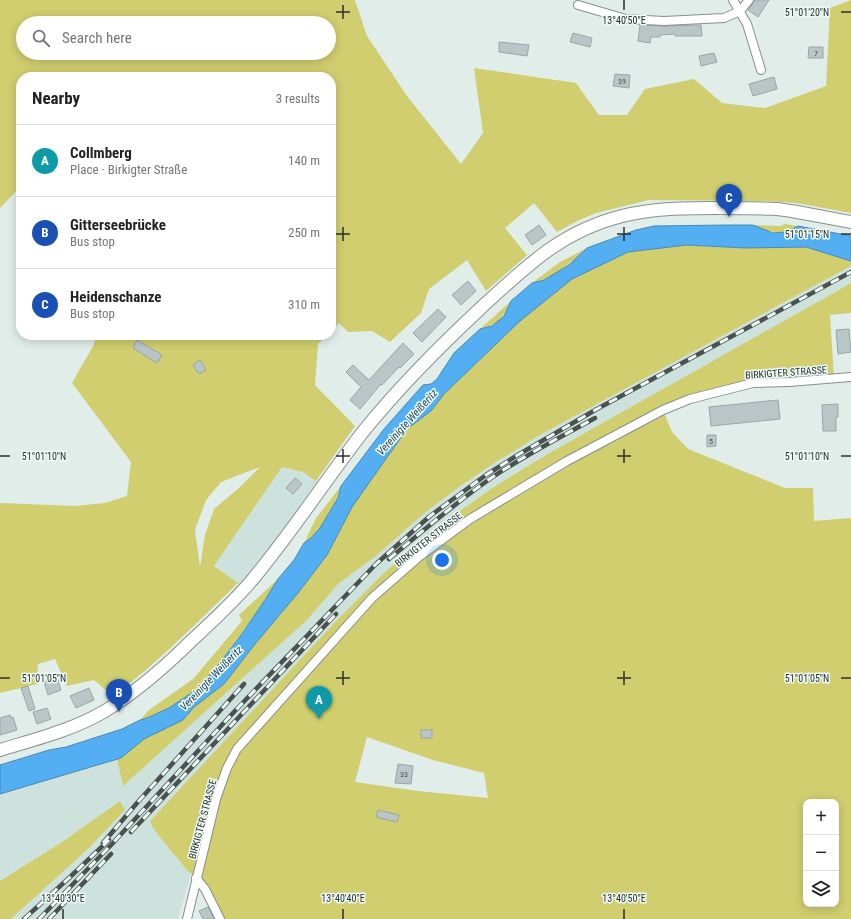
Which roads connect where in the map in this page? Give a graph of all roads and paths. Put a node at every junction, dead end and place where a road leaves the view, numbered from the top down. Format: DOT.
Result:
graph roads {
  1 [pos="732,0"];
  2 [pos="749,0"];
  3 [pos="578,5"];
  4 [pos="740,11"];
  5 [pos="761,70"];
  6 [pos="851,222"];
  7 [pos="851,377"];
  8 [pos="0,750"];
  9 [pos="196,878"];
  10 [pos="187,919"];
  11 [pos="220,919"];
  1 -- 4 [label="street"];
  2 -- 4 [label="street"];
  3 -- 4 [label="street"];
  4 -- 5 [label="street"];
  6 -- 8 [label="main road"];
  7 -- 9 [label="street, BIRKIGTER STRASSE"];
  9 -- 10 [label="street, BIRKIGTER STRASSE"];
  9 -- 11 [label="street"];
}
